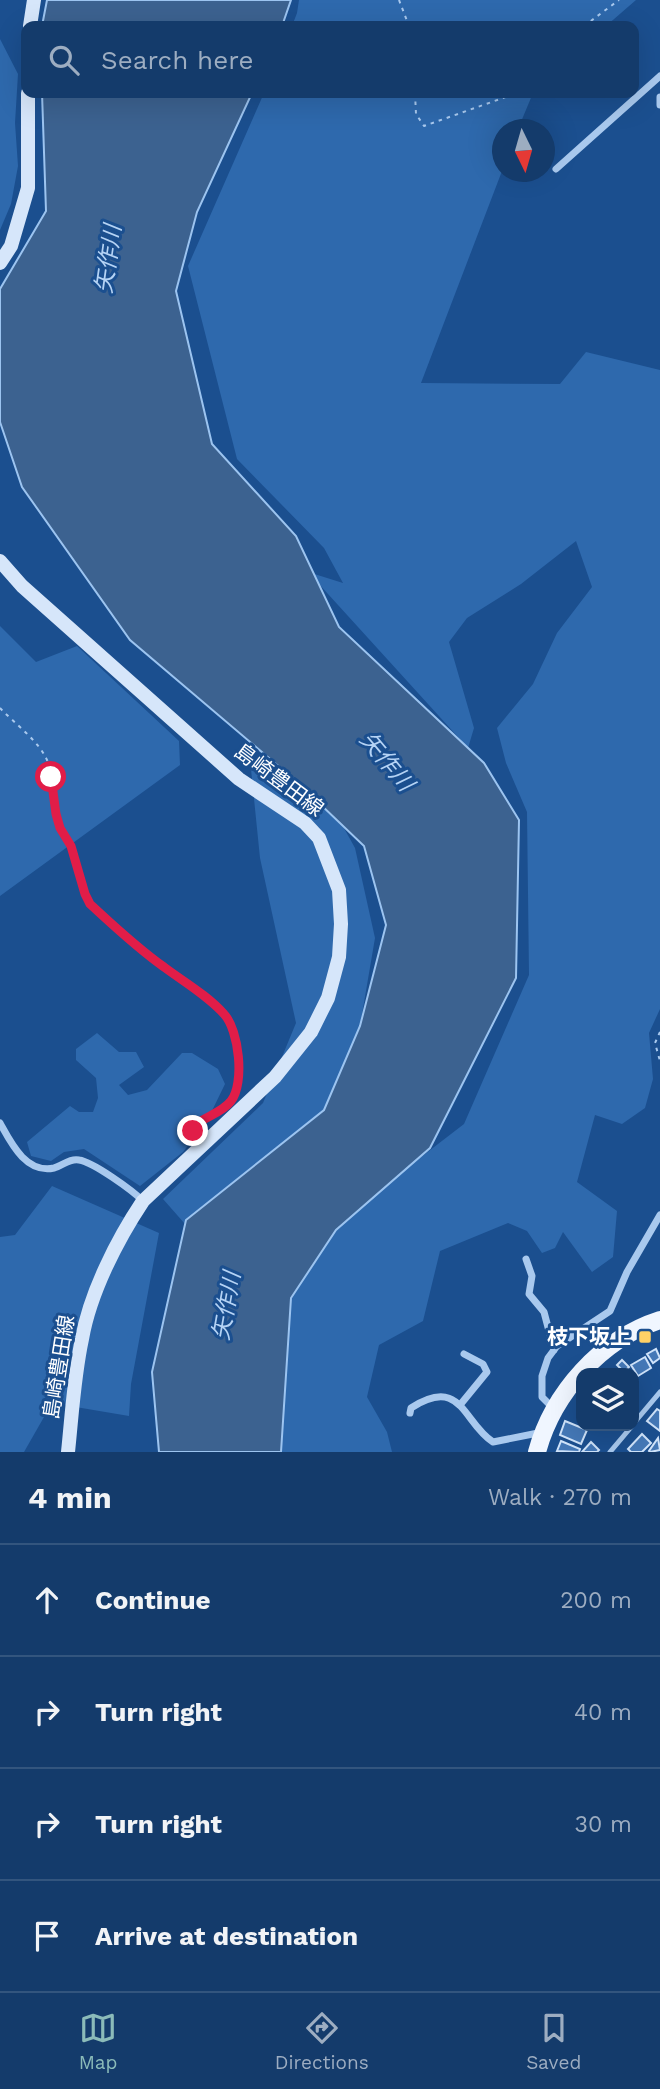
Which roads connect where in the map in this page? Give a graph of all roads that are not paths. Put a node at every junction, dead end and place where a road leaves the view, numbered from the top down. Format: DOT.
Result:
graph roads {
  1 [pos="34,0"];
  2 [pos="31,21"];
  3 [pos="660,76"];
  4 [pos="639,95"];
  5 [pos="660,97"];
  6 [pos="28,98"];
  7 [pos="635,98"];
  8 [pos="660,105"];
  9 [pos="556,169"];
  10 [pos="0,263"];
  11 [pos="0,561"];
  12 [pos="0,1123"];
  13 [pos="143,1201"];
  14 [pos="660,1215"];
  15 [pos="526,1259"];
  16 [pos="660,1320"];
  17 [pos="554,1350"];
  18 [pos="464,1354"];
  19 [pos="660,1392"];
  20 [pos="460,1405"];
  21 [pos="554,1409"];
  22 [pos="410,1413"];
  23 [pos="639,1417"];
  24 [pos="627,1431"];
  25 [pos="544,1432"];
  26 [pos="611,1451"];
  27 [pos="68,1452"];
  28 [pos="537,1452"];
  1 -- 2 [label="main road"];
  3 -- 4 [label="street"];
  5 -- 8 [label="street"];
  6 -- 10 [label="main road"];
  7 -- 9 [label="street"];
  11 -- 13 [label="main road, 島崎豊田線"];
  12 -- 13 [label="street"];
  13 -- 27 [label="main road, 島崎豊田線"];
  14 -- 17 [label="street"];
  15 -- 17 [label="street"];
  16 -- 21 [label="main road"];
  17 -- 21 [label="street"];
  18 -- 20 [label="street"];
  19 -- 23 [label="lane"];
  20 -- 22 [label="street"];
  20 -- 25 [label="street"];
  21 -- 25 [label="main road"];
  24 -- 26 [label="lane"];
  25 -- 28 [label="main road"];
}
